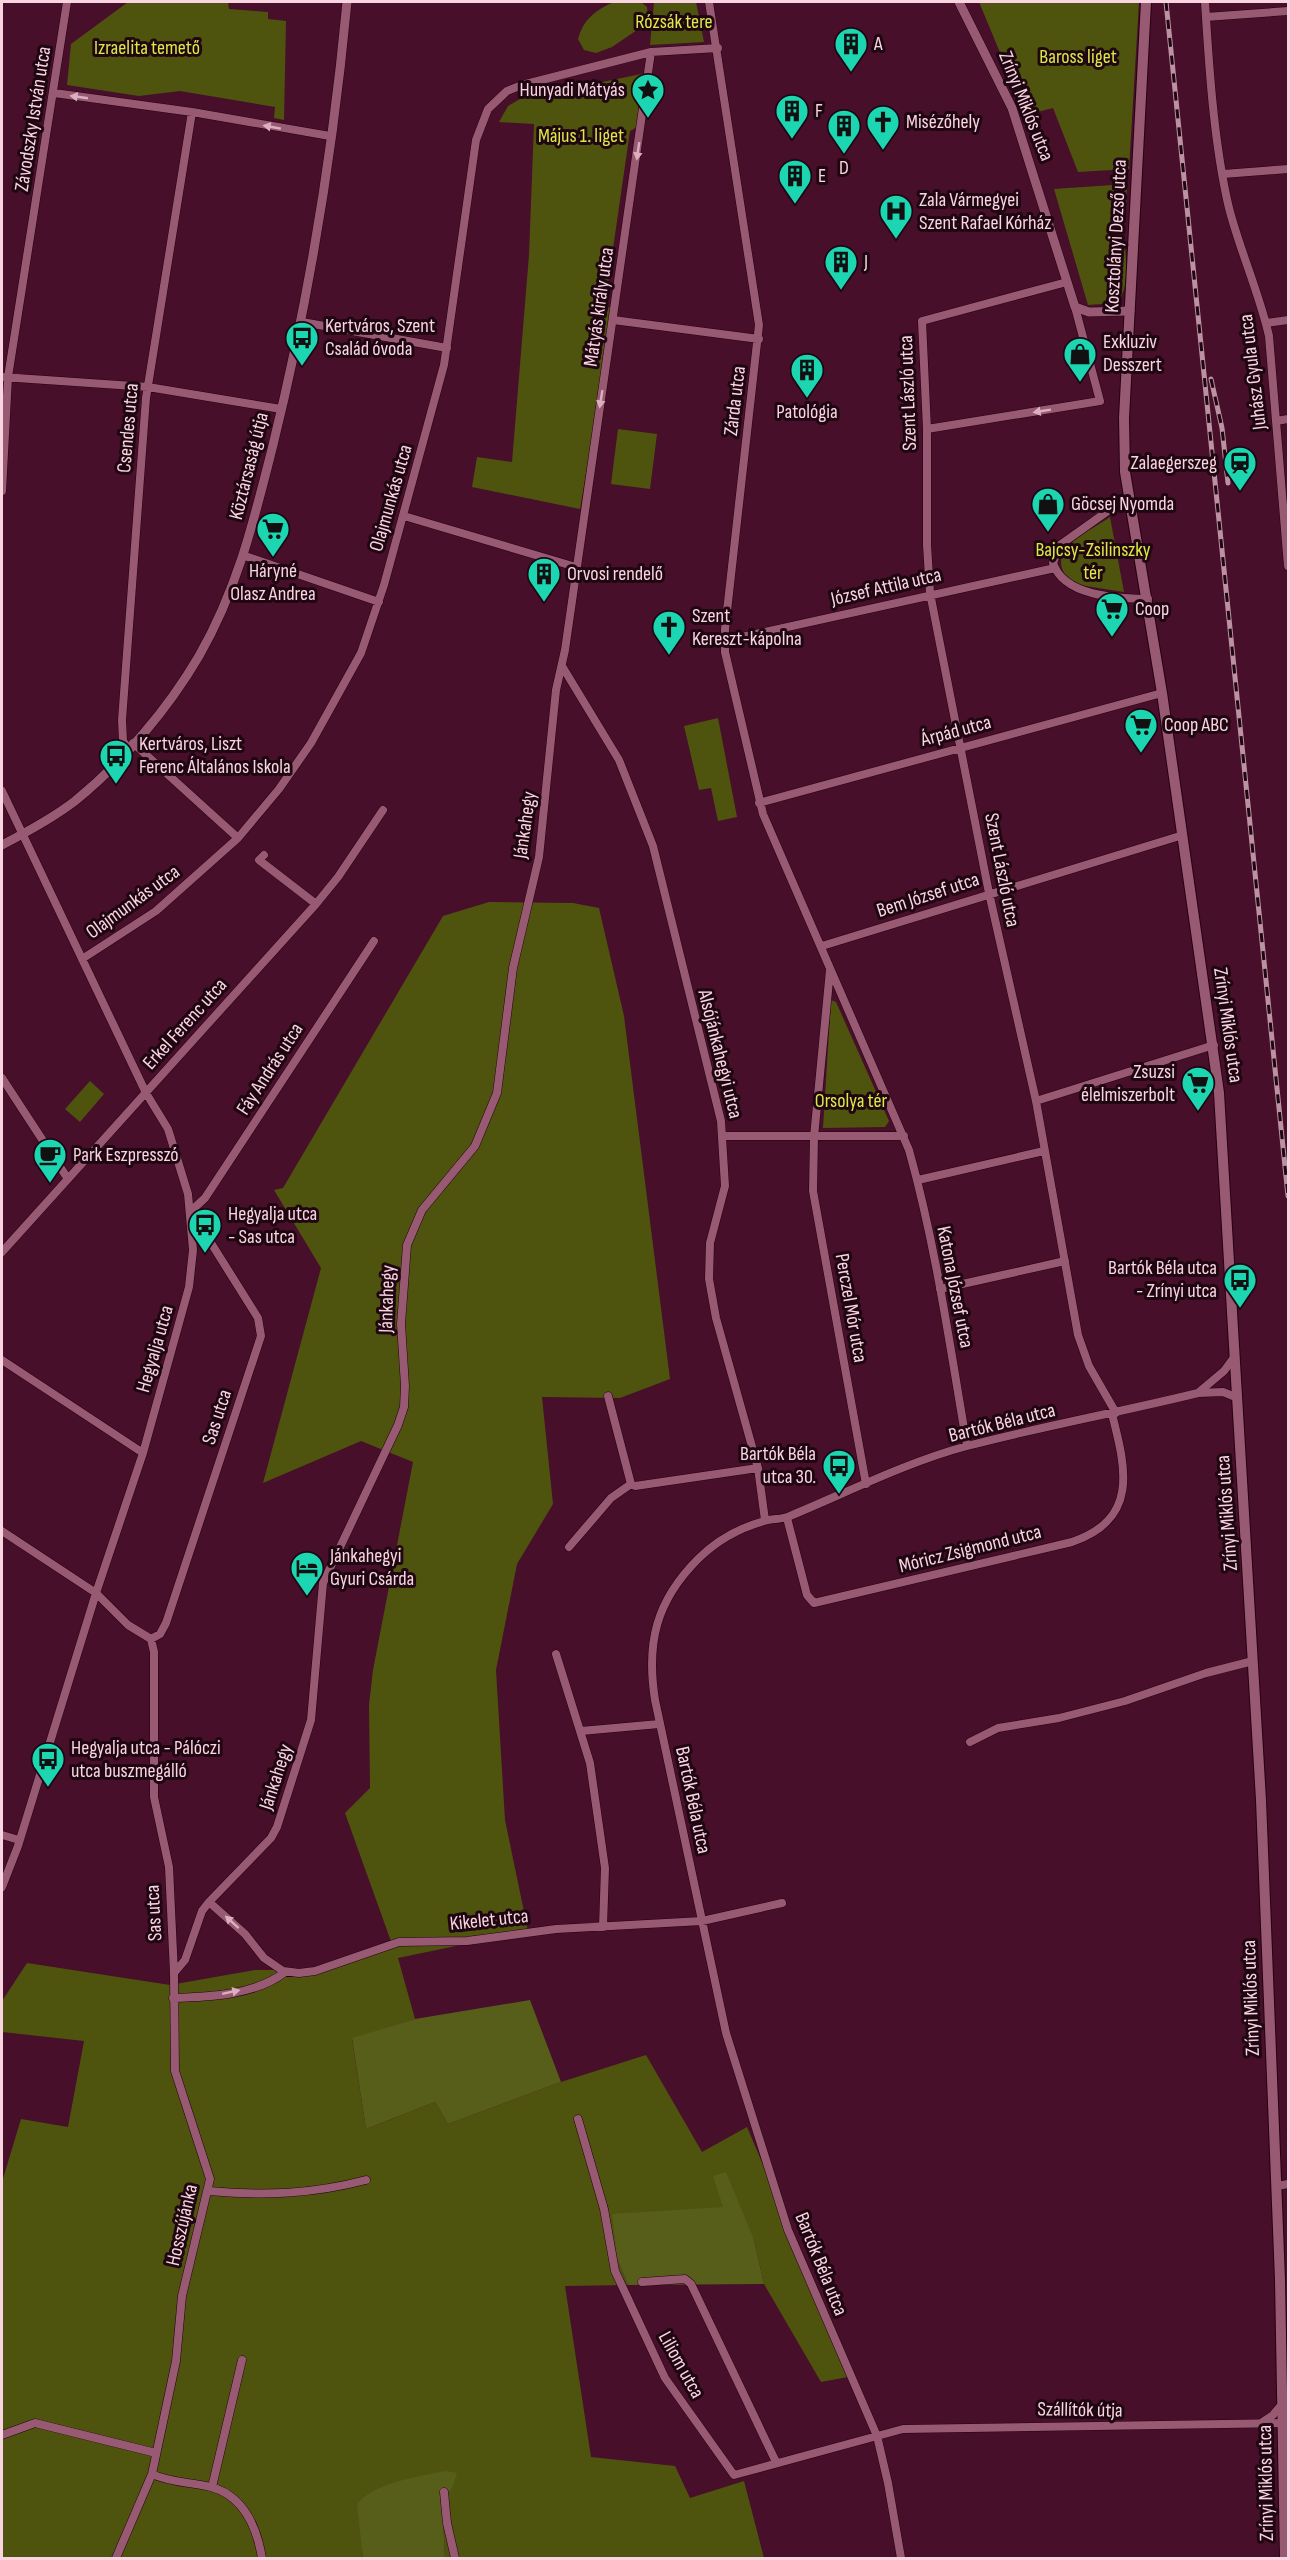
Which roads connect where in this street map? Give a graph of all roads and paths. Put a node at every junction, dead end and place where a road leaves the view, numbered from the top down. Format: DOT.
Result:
graph roads {
  1 [pos="67,2"];
  2 [pos="347,2"];
  3 [pos="710,2"];
  4 [pos="959,2"];
  5 [pos="1146,2"];
  6 [pos="1205,2"];
  7 [pos="1288,11"];
  8 [pos="1206,17"];
  9 [pos="718,48"];
  10 [pos="651,52"];
  11 [pos="54,93"];
  12 [pos="192,112"];
  13 [pos="330,136"];
  14 [pos="1288,169"];
  15 [pos="1222,174"];
  16 [pos="1067,282"];
  17 [pos="1075,307"];
  18 [pos="1130,311"];
  19 [pos="614,320"];
  20 [pos="1288,320"];
  21 [pos="302,322"];
  22 [pos="1266,323"];
  23 [pos="759,339"];
  24 [pos="447,348"];
  25 [pos="5,377"];
  26 [pos="148,387"];
  27 [pos="281,409"];
  28 [pos="1288,418"];
  29 [pos="1276,421"];
  30 [pos="927,429"];
  31 [pos="1125,472"];
  32 [pos="2,491"];
  33 [pos="1129,496"];
  34 [pos="404,516"];
  35 [pos="1286,518"];
  36 [pos="245,556"];
  37 [pos="1288,566"];
  38 [pos="576,567"];
  39 [pos="1055,568"];
  40 [pos="930,593"];
  41 [pos="1148,599"];
  42 [pos="379,603"];
  43 [pos="724,641"];
  44 [pos="562,666"];
  45 [pos="1162,693"];
  46 [pos="130,746"];
  47 [pos="962,747"];
  48 [pos="2,790"];
  49 [pos="759,802"];
  50 [pos="383,810"];
  51 [pos="22,835"];
  52 [pos="1183,835"];
  53 [pos="238,838"];
  54 [pos="2,845"];
  55 [pos="264,855"];
  56 [pos="989,892"];
  57 [pos="316,904"];
  58 [pos="374,941"];
  59 [pos="822,946"];
  60 [pos="82,959"];
  61 [pos="831,969"];
  62 [pos="1214,1045"];
  63 [pos="2,1078"];
  64 [pos="146,1094"];
  65 [pos="1036,1101"];
  66 [pos="723,1136"];
  67 [pos="904,1136"];
  68 [pos="814,1137"];
  69 [pos="1044,1151"];
  70 [pos="68,1179"];
  71 [pos="918,1180"];
  72 [pos="191,1211"];
  73 [pos="2,1252"];
  74 [pos="1065,1261"];
  75 [pos="940,1289"];
  76 [pos="1235,1355"];
  77 [pos="2,1360"];
  78 [pos="1197,1393"];
  79 [pos="608,1396"];
  80 [pos="1238,1398"];
  81 [pos="1114,1413"];
  82 [pos="967,1446"];
  83 [pos="143,1453"];
  84 [pos="758,1468"];
  85 [pos="631,1484"];
  86 [pos="866,1484"];
  87 [pos="787,1518"];
  88 [pos="765,1520"];
  89 [pos="2,1531"];
  90 [pos="569,1547"];
  91 [pos="96,1593"];
  92 [pos="151,1638"];
  93 [pos="556,1654"];
  94 [pos="1253,1661"];
  95 [pos="659,1724"];
  96 [pos="581,1731"];
  97 [pos="970,1742"];
  98 [pos="2,1835"];
  99 [pos="19,1840"];
  100 [pos="2,1887"];
  101 [pos="209,1902"];
  102 [pos="782,1903"];
  103 [pos="702,1922"];
  104 [pos="603,1927"];
  105 [pos="174,1972"];
  106 [pos="285,1972"];
  107 [pos="173,1998"];
  108 [pos="578,2119"];
  109 [pos="366,2180"];
  110 [pos="1288,2184"];
  111 [pos="1277,2186"];
  112 [pos="209,2191"];
  113 [pos="642,2282"];
  114 [pos="242,2360"];
  115 [pos="1283,2402"];
  116 [pos="1284,2423"];
  117 [pos="1259,2424"];
  118 [pos="2,2435"];
  119 [pos="877,2436"];
  120 [pos="156,2453"];
  121 [pos="776,2462"];
  122 [pos="152,2474"];
  123 [pos="212,2487"];
  124 [pos="444,2492"];
  125 [pos="116,2559"];
  126 [pos="262,2559"];
  127 [pos="455,2559"];
  128 [pos="901,2559"];
  129 [pos="1285,2559"];
  1 -- 11 [label="street, Závodszky István utca"];
  2 -- 13 [label="street, Köztársaság útja"];
  3 -- 9 [label="street, Zárda utca"];
  4 -- 16 [label="street, Zrínyi Miklós utca"];
  5 -- 18 [label="main road, Kosztolányi Dezső utca"];
  6 -- 8 [label="street, Juhász Gyula utca"];
  7 -- 8 [label="street"];
  8 -- 15 [label="street, Juhász Gyula utca"];
  9 -- 10 [label="street"];
  9 -- 23 [label="street, Zárda utca"];
  10 -- 19 [label="street, Mátyás király utca, one-way"];
  10 -- 24 [label="street, Olajmunkás utca"];
  12 -- 11 [label="street, one-way"];
  11 -- 25 [label="street, Závodszky István utca"];
  13 -- 12 [label="street, one-way"];
  12 -- 26 [label="street, Csendes utca"];
  13 -- 21 [label="street, Köztársaság útja"];
  14 -- 15 [label="street"];
  15 -- 22 [label="street, Juhász Gyula utca"];
  16 -- 17 [label="street, Zrínyi Miklós utca"];
  16 -- 30 [label="street, Szent László utca"];
  17 -- 18 [label="street"];
  17 -- 30 [label="street, Zrínyi Miklós utca, one-way"];
  18 -- 31 [label="main road, Kosztolányi Dezső utca"];
  19 -- 23 [label="street"];
  19 -- 38 [label="street, Mátyás király utca, one-way"];
  20 -- 22 [label="street"];
  21 -- 24 [label="street"];
  21 -- 27 [label="street, Köztársaság útja"];
  22 -- 29 [label="street, Juhász Gyula utca"];
  23 -- 43 [label="street, Zárda utca"];
  24 -- 34 [label="street, Olajmunkás utca"];
  25 -- 26 [label="street"];
  25 -- 32 [label="street, Závodszky István utca"];
  26 -- 27 [label="street"];
  26 -- 46 [label="street, Csendes utca"];
  27 -- 36 [label="street, Köztársaság útja"];
  28 -- 29 [label="street"];
  29 -- 35 [label="street, Juhász Gyula utca"];
  30 -- 40 [label="street, Szent László utca"];
  31 -- 33 [label="main road, Zrínyi Miklós utca"];
  33 -- 39 [label="street"];
  33 -- 41 [label="main road, Zrínyi Miklós utca"];
  34 -- 38 [label="street"];
  34 -- 42 [label="street, Olajmunkás utca"];
  35 -- 37 [label="street, Juhász Gyula utca"];
  36 -- 42 [label="street"];
  36 -- 46 [label="street, Köztársaság útja"];
  38 -- 44 [label="street, Mátyás király utca"];
  39 -- 40 [label="street, József Attila utca"];
  39 -- 41 [label="street"];
  40 -- 43 [label="street, József Attila utca"];
  40 -- 47 [label="street, Szent László utca"];
  41 -- 45 [label="main road, Zrínyi Miklós utca"];
  42 -- 53 [label="street, Olajmunkás utca"];
  43 -- 49 [label="street, Zárda utca"];
  44 -- 66 [label="street, Alsójánkahegyi utca"];
  44 -- 101 [label="street, Jánkahegy"];
  45 -- 47 [label="street, Árpád utca"];
  45 -- 52 [label="main road, Zrínyi Miklós utca"];
  46 -- 51 [label="street, Köztársaság útja"];
  46 -- 53 [label="street"];
  47 -- 49 [label="street, Árpád utca"];
  47 -- 56 [label="street, Szent László utca"];
  48 -- 51 [label="street"];
  49 -- 59 [label="street, Zárda utca"];
  50 -- 57 [label="street, Erkel Ferenc utca"];
  51 -- 54 [label="street, Köztársaság útja"];
  51 -- 60 [label="street, Hegyalja utca"];
  52 -- 56 [label="street, Bem József utca"];
  52 -- 62 [label="main road, Zrínyi Miklós utca"];
  53 -- 60 [label="street, Olajmunkás utca"];
  55 -- 57 [label="street"];
  56 -- 59 [label="street, Bem József utca"];
  56 -- 65 [label="street, Szent László utca"];
  57 -- 64 [label="street, Erkel Ferenc utca"];
  58 -- 72 [label="street, Fáy András utca"];
  59 -- 61 [label="street"];
  60 -- 64 [label="street, Hegyalja utca"];
  61 -- 67 [label="street"];
  61 -- 68 [label="street"];
  62 -- 65 [label="street"];
  62 -- 76 [label="main road, Zrínyi Miklós utca"];
  63 -- 70 [label="street"];
  64 -- 70 [label="street, Erkel Ferenc utca"];
  64 -- 72 [label="street, Hegyalja utca"];
  65 -- 69 [label="street, Szent László utca"];
  66 -- 68 [label="street"];
  66 -- 84 [label="street, Alsójánkahegyi utca"];
  67 -- 68 [label="street"];
  67 -- 71 [label="street, Katona József utca"];
  68 -- 86 [label="street, Perczel Mór utca"];
  69 -- 71 [label="street"];
  69 -- 74 [label="street, Szent László utca"];
  70 -- 73 [label="street, Erkel Ferenc utca"];
  71 -- 75 [label="street, Katona József utca"];
  72 -- 83 [label="street, Hegyalja utca"];
  72 -- 92 [label="street, Sas utca"];
  74 -- 75 [label="street"];
  74 -- 81 [label="street, Szent László utca"];
  75 -- 82 [label="street, Katona József utca"];
  76 -- 78 [label="street"];
  76 -- 80 [label="main road, Zrínyi Miklós utca"];
  77 -- 83 [label="street"];
  78 -- 80 [label="street"];
  78 -- 81 [label="street, Bartók Béla utca"];
  79 -- 85 [label="street"];
  80 -- 94 [label="main road, Zrínyi Miklós utca"];
  81 -- 82 [label="street, Bartók Béla utca"];
  81 -- 87 [label="street, Móricz Zsigmond utca"];
  82 -- 86 [label="street, Bartók Béla utca"];
  83 -- 91 [label="street, Hegyalja utca"];
  84 -- 85 [label="street"];
  84 -- 88 [label="street, Alsójánkahegyi utca"];
  85 -- 90 [label="street"];
  86 -- 87 [label="street, Bartók Béla utca"];
  87 -- 88 [label="street, Bartók Béla utca"];
  88 -- 95 [label="street, Bartók Béla utca"];
  89 -- 91 [label="street"];
  91 -- 92 [label="street"];
  91 -- 99 [label="street, Hegyalja utca"];
  92 -- 105 [label="street, Sas utca"];
  93 -- 96 [label="street"];
  94 -- 97 [label="street"];
  94 -- 111 [label="main road, Zrínyi Miklós utca"];
  95 -- 96 [label="street"];
  95 -- 103 [label="street, Bartók Béla utca"];
  96 -- 104 [label="street"];
  98 -- 99 [label="street"];
  99 -- 100 [label="street, Hegyalja utca"];
  101 -- 105 [label="street, Hosszújánka"];
  106 -- 101 [label="street, one-way"];
  102 -- 103 [label="street, Kikelet utca"];
  103 -- 104 [label="street, Kikelet utca"];
  103 -- 119 [label="street, Bartók Béla utca"];
  104 -- 106 [label="street, Kikelet utca"];
  105 -- 107 [label="street, Hosszújánka"];
  107 -- 106 [label="street, Kikelet utca, one-way"];
  107 -- 112 [label="street, Hosszújánka"];
  108 -- 121 [label="street, Liliom utca"];
  109 -- 112 [label="street"];
  110 -- 111 [label="street"];
  111 -- 115 [label="main road, Zrínyi Miklós utca"];
  112 -- 120 [label="street, Hosszújánka"];
  113 -- 121 [label="street"];
  114 -- 123 [label="street"];
  115 -- 116 [label="main road, Zrínyi Miklós utca"];
  115 -- 117 [label="street"];
  116 -- 117 [label="street, Szállítók útja"];
  116 -- 129 [label="main road, Zrínyi Miklós utca"];
  117 -- 119 [label="street, Szállítók útja"];
  118 -- 120 [label="street"];
  119 -- 121 [label="street, Liliom utca"];
  119 -- 128 [label="street, Bartók Béla utca"];
  120 -- 122 [label="street, Hosszújánka"];
  122 -- 123 [label="street"];
  122 -- 125 [label="street, Hosszújánka"];
  123 -- 126 [label="street"];
  124 -- 127 [label="street"];
}
